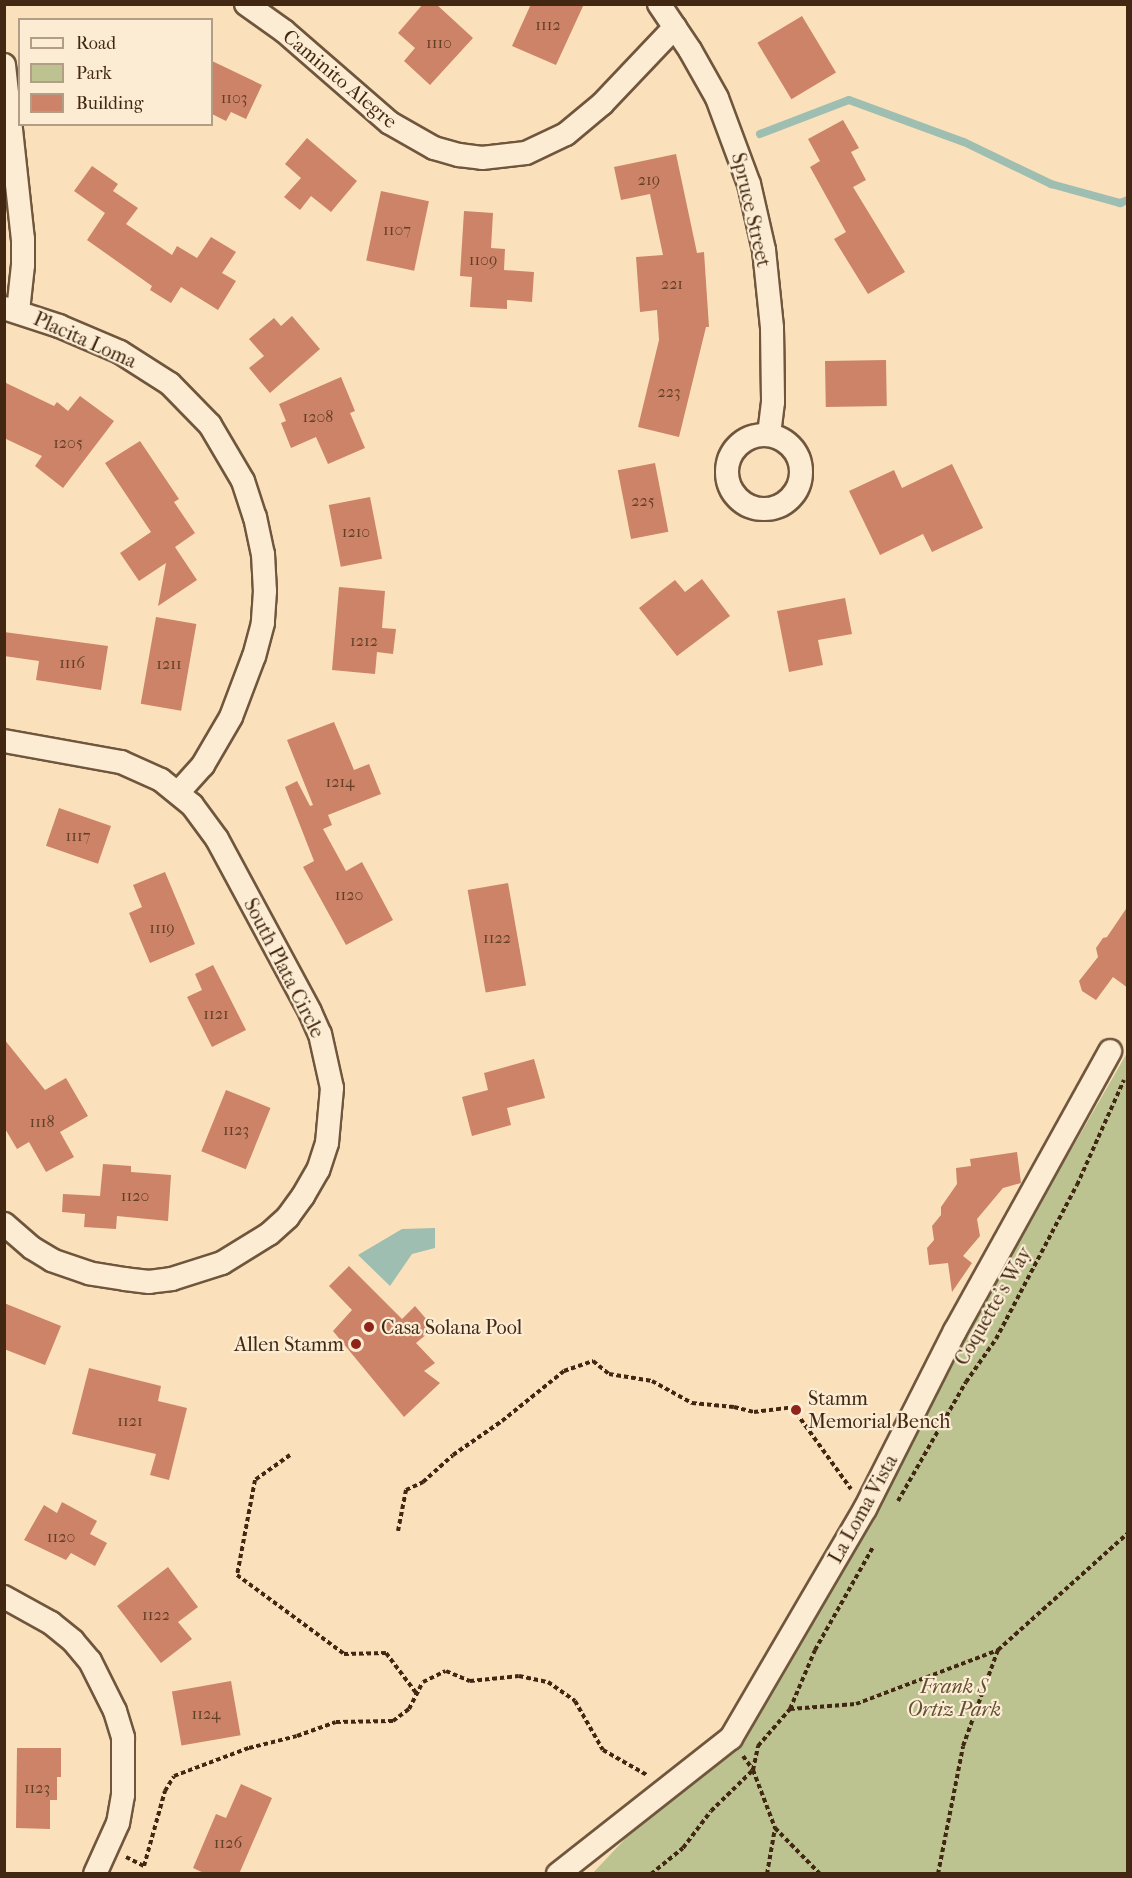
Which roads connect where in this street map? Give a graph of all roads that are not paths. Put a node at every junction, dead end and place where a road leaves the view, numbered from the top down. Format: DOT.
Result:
graph roads {
  1 [pos="246,4"];
  2 [pos="659,4"];
  3 [pos="675,27"];
  4 [pos="4,65"];
  5 [pos="11,309"];
  6 [pos="769,435"];
  7 [pos="4,741"];
  8 [pos="179,792"];
  9 [pos="1110,1051"];
  10 [pos="4,1224"];
  11 [pos="4,1597"];
  12 [pos="95,1874"];
  13 [pos="558,1874"];
  1 -- 3 [label="street, Caminito Alegre"];
  2 -- 3 [label="street, Spruce Street"];
  3 -- 6 [label="street, Spruce Street"];
  4 -- 5 [label="street"];
  5 -- 8 [label="street, Placita Loma"];
  7 -- 8 [label="street, South Plata Circle"];
  8 -- 10 [label="street, South Plata Circle"];
  9 -- 13 [label="street, La Loma Vista"];
  11 -- 12 [label="street"];
}
